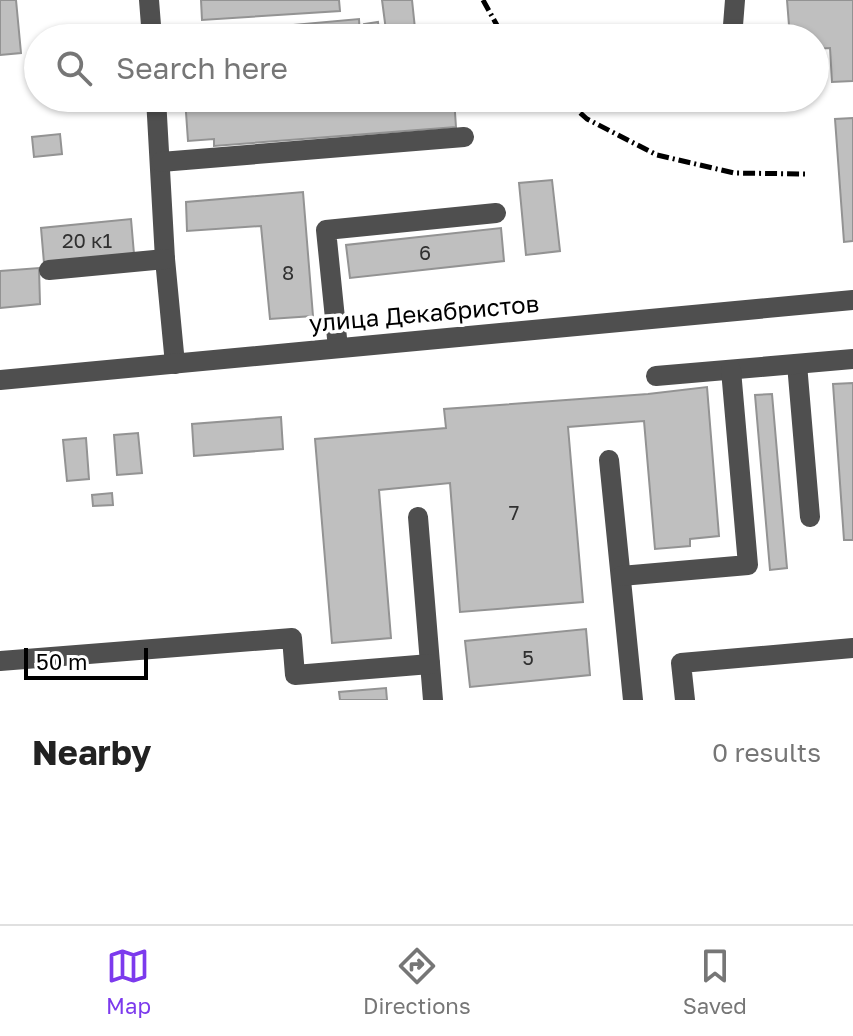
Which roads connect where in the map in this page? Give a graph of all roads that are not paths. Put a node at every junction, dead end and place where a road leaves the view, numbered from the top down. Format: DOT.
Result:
graph roads {
  1 [pos="149,0"];
  2 [pos="735,0"];
  3 [pos="151,24"];
  4 [pos="733,24"];
  5 [pos="157,112"];
  6 [pos="464,137"];
  7 [pos="161,162"];
  8 [pos="496,213"];
  9 [pos="165,259"];
  10 [pos="49,270"];
  11 [pos="853,300"];
  12 [pos="338,348"];
  13 [pos="853,359"];
  14 [pos="175,364"];
  15 [pos="797,364"];
  16 [pos="731,370"];
  17 [pos="656,376"];
  18 [pos="0,380"];
  19 [pos="609,460"];
  20 [pos="418,517"];
  21 [pos="810,517"];
  22 [pos="621,576"];
  23 [pos="853,648"];
  24 [pos="0,661"];
  25 [pos="430,664"];
  26 [pos="433,700"];
  27 [pos="633,700"];
  28 [pos="685,700"];
  1 -- 3 [label="street"];
  2 -- 4 [label="street"];
  5 -- 7 [label="street"];
  6 -- 7 [label="street"];
  7 -- 9 [label="street"];
  8 -- 12 [label="street"];
  9 -- 10 [label="street"];
  9 -- 14 [label="street"];
  11 -- 12 [label="street, улица Декабристов"];
  12 -- 14 [label="street, улица Декабристов"];
  13 -- 15 [label="street"];
  14 -- 18 [label="street, улица Декабристов"];
  15 -- 16 [label="street"];
  15 -- 21 [label="street"];
  16 -- 17 [label="street"];
  16 -- 22 [label="street"];
  19 -- 22 [label="street"];
  20 -- 25 [label="street"];
  22 -- 27 [label="street"];
  23 -- 28 [label="street"];
  24 -- 25 [label="street"];
  25 -- 26 [label="street"];
}
